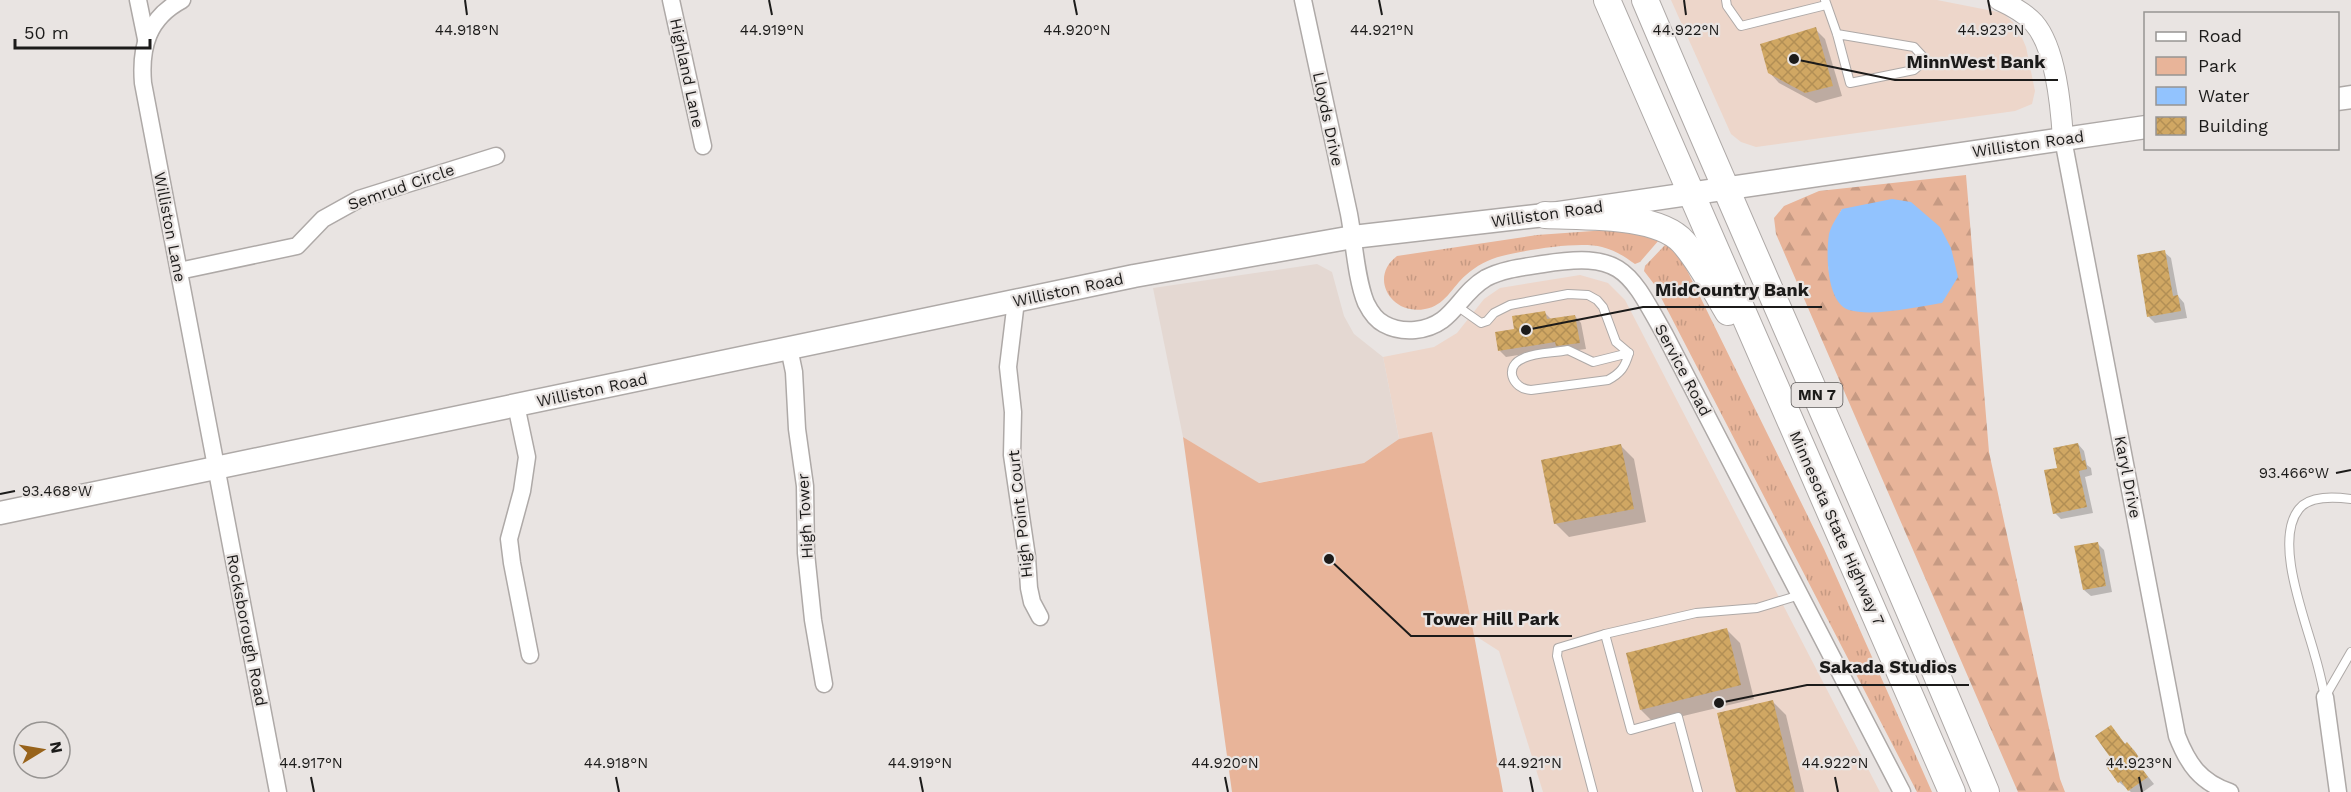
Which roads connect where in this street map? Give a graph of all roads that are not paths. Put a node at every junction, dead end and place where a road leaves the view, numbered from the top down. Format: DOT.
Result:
graph roads {
  1 [pos="138,0"];
  2 [pos="182,0"];
  3 [pos="671,0"];
  4 [pos="1303,0"];
  5 [pos="1607,0"];
  6 [pos="1645,0"];
  7 [pos="1726,0"];
  8 [pos="1999,0"];
  9 [pos="1826,3"];
  10 [pos="1837,34"];
  11 [pos="146,39"];
  12 [pos="2144,127"];
  13 [pos="2063,139"];
  14 [pos="703,146"];
  15 [pos="496,156"];
  16 [pos="1725,189"];
  17 [pos="1691,193"];
  18 [pos="1545,215"];
  19 [pos="1353,237"];
  20 [pos="179,270"];
  21 [pos="1016,301"];
  22 [pos="1457,306"];
  23 [pos="789,348"];
  24 [pos="1629,353"];
  25 [pos="1777,391"];
  26 [pos="516,405"];
  27 [pos="216,468"];
  28 [pos="2351,499"];
  29 [pos="0,513"];
  30 [pos="1800,595"];
  31 [pos="1040,617"];
  32 [pos="1605,634"];
  33 [pos="2351,652"];
  34 [pos="530,655"];
  35 [pos="824,684"];
  36 [pos="2325,697"];
  37 [pos="278,792"];
  38 [pos="1593,792"];
  39 [pos="1698,792"];
  40 [pos="1902,792"];
  41 [pos="1952,792"];
  42 [pos="1986,792"];
  43 [pos="2230,792"];
  44 [pos="2338,792"];
  1 -- 11 [label="street"];
  2 -- 11 [label="street, Williston Lane"];
  3 -- 14 [label="street, Highland Lane"];
  4 -- 19 [label="street, Lloyds Drive"];
  5 -- 17 [label="main road, Minnesota State Highway 7 / MN 7"];
  6 -- 16 [label="main road, Minnesota State Highway 7 / MN 7"];
  7 -- 9 [label="lane"];
  8 -- 13 [label="street"];
  9 -- 10 [label="lane"];
  10 -- 10 [label="lane"];
  11 -- 20 [label="street, Williston Lane"];
  12 -- 13 [label="main road, Williston Road"];
  13 -- 16 [label="main road, Williston Road"];
  13 -- 43 [label="street, Karyl Drive"];
  15 -- 20 [label="street, Semrud Circle"];
  16 -- 17 [label="main road, Williston Road"];
  16 -- 42 [label="main road, Minnesota State Highway 7 / MN 7"];
  17 -- 18 [label="main road, Williston Road"];
  17 -- 25 [label="main road, Minnesota State Highway 7 / MN 7"];
  18 -- 19 [label="main road, Williston Road"];
  18 -- 25 [label="main road"];
  19 -- 21 [label="main road, Williston Road"];
  19 -- 22 [label="street, Service Road"];
  20 -- 27 [label="street, Williston Lane"];
  21 -- 23 [label="main road, Williston Road"];
  21 -- 31 [label="street, High Point Court"];
  22 -- 24 [label="lane"];
  22 -- 30 [label="street, Service Road"];
  23 -- 26 [label="main road, Williston Road"];
  23 -- 35 [label="street, High Tower"];
  24 -- 24 [label="lane"];
  25 -- 41 [label="main road, Minnesota State Highway 7 / MN 7"];
  26 -- 27 [label="main road, Williston Road"];
  26 -- 34 [label="street"];
  27 -- 29 [label="main road, Williston Road"];
  27 -- 37 [label="street, Rocksborough Road"];
  28 -- 36 [label="lane"];
  30 -- 32 [label="lane"];
  30 -- 40 [label="street, Service Road"];
  32 -- 38 [label="lane"];
  32 -- 39 [label="lane"];
  33 -- 36 [label="lane"];
  36 -- 44 [label="street"];
}
